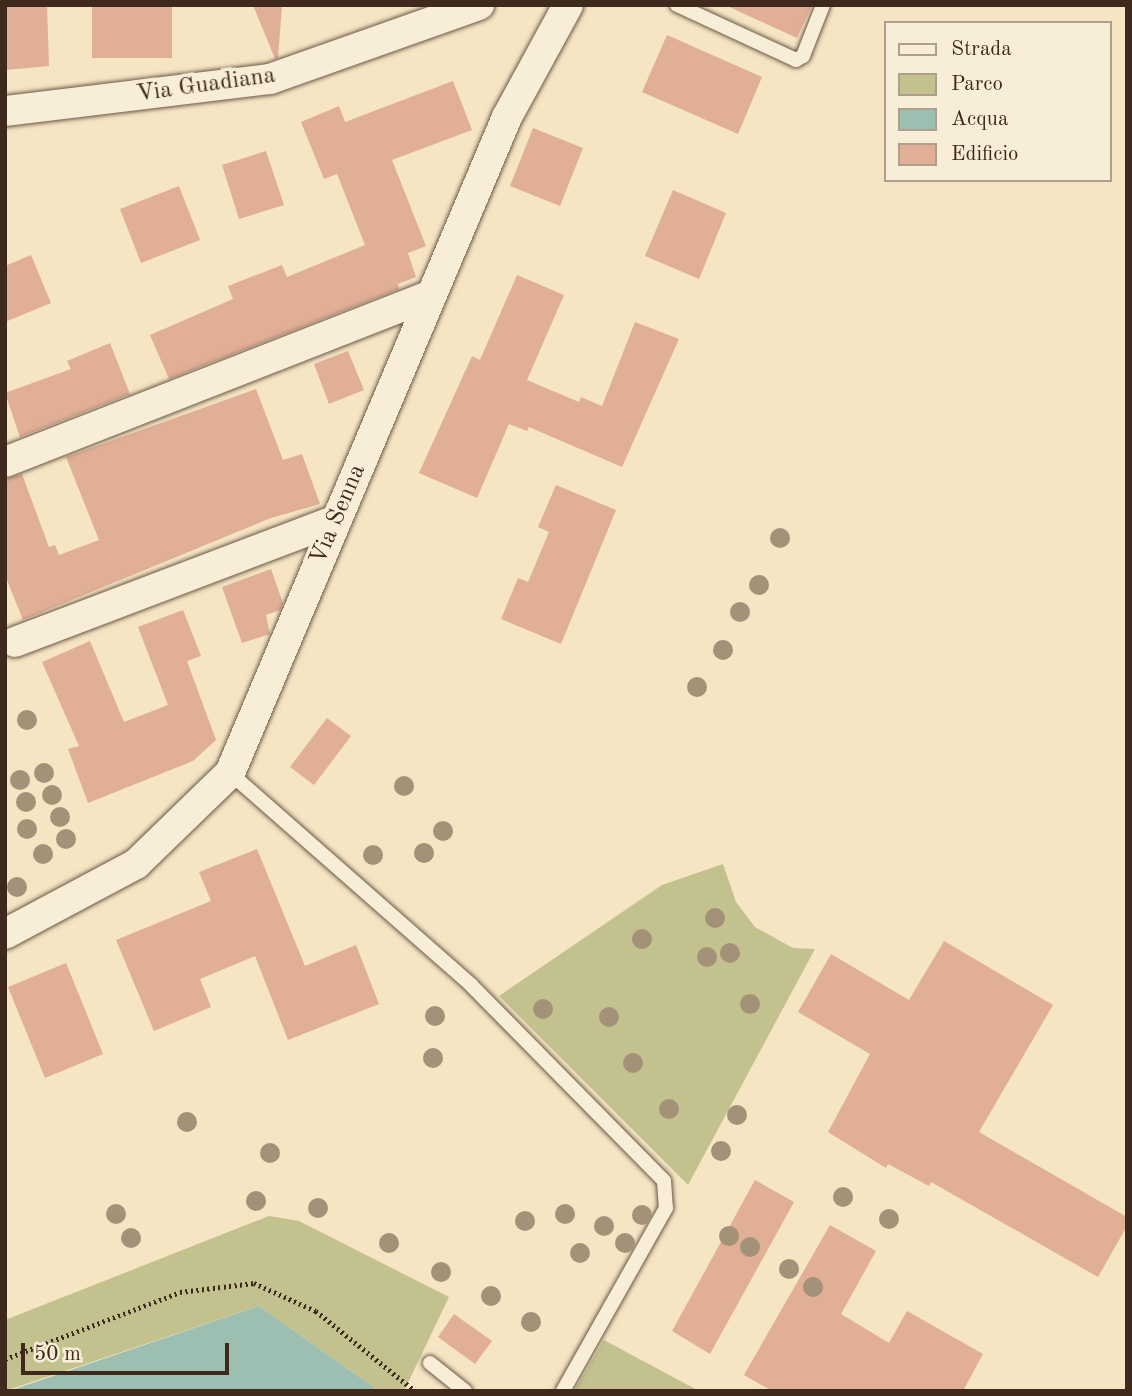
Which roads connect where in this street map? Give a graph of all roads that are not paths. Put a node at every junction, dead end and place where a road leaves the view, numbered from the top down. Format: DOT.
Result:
graph roads {
  1 [pos="479,5"];
  2 [pos="568,5"];
  3 [pos="677,5"];
  4 [pos="823,5"];
  5 [pos="5,111"];
  6 [pos="431,295"];
  7 [pos="5,462"];
  8 [pos="337,520"];
  9 [pos="15,642"];
  10 [pos="230,773"];
  11 [pos="5,934"];
  12 [pos="430,1363"];
  13 [pos="466,1391"];
  14 [pos="563,1391"];
  1 -- 5 [label="street, Via Guadiana"];
  2 -- 6 [label="street, Via Senna"];
  3 -- 4 [label="lane"];
  6 -- 7 [label="street"];
  6 -- 8 [label="street, Via Senna"];
  8 -- 9 [label="street"];
  8 -- 10 [label="street, Via Senna"];
  10 -- 11 [label="street, Via Senna"];
  10 -- 14 [label="lane"];
  12 -- 13 [label="lane"];
}
